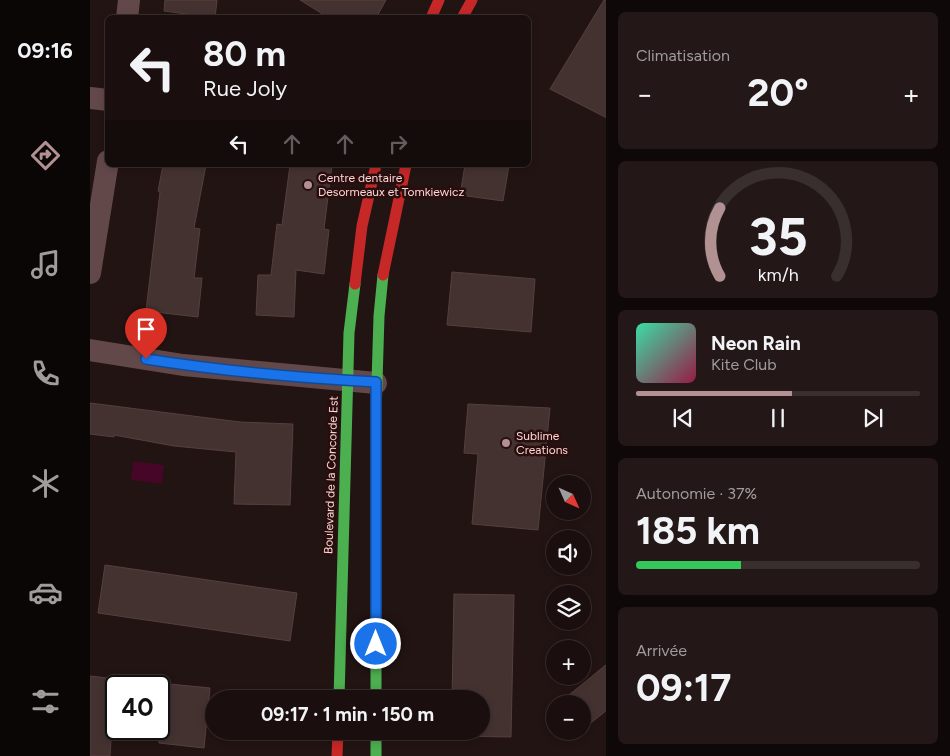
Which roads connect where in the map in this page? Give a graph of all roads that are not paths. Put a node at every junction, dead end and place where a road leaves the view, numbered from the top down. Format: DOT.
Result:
graph roads {
  1 [pos="129,0"];
  2 [pos="440,0"];
  3 [pos="472,0"];
  4 [pos="127,15"];
  5 [pos="432,15"];
  6 [pos="464,15"];
  7 [pos="90,98"];
  8 [pos="105,100"];
  9 [pos="107,167"];
  10 [pos="376,167"];
  11 [pos="406,167"];
  12 [pos="90,273"];
  13 [pos="90,350"];
  14 [pos="348,381"];
  15 [pos="376,382"];
  16 [pos="339,690"];
  17 [pos="376,690"];
  18 [pos="338,740"];
  19 [pos="376,740"];
  20 [pos="337,756"];
  21 [pos="376,756"];
  1 -- 4 [label="street"];
  2 -- 5 [label="street"];
  3 -- 6 [label="street"];
  7 -- 8 [label="street"];
  9 -- 12 [label="street"];
  10 -- 14 [label="street, Boulevard de la Concorde Est"];
  11 -- 15 [label="street"];
  13 -- 14 [label="street"];
  14 -- 15 [label="street"];
  14 -- 16 [label="street, Boulevard de la Concorde Est"];
  15 -- 17 [label="street"];
  18 -- 20 [label="street"];
  19 -- 21 [label="street"];
}
